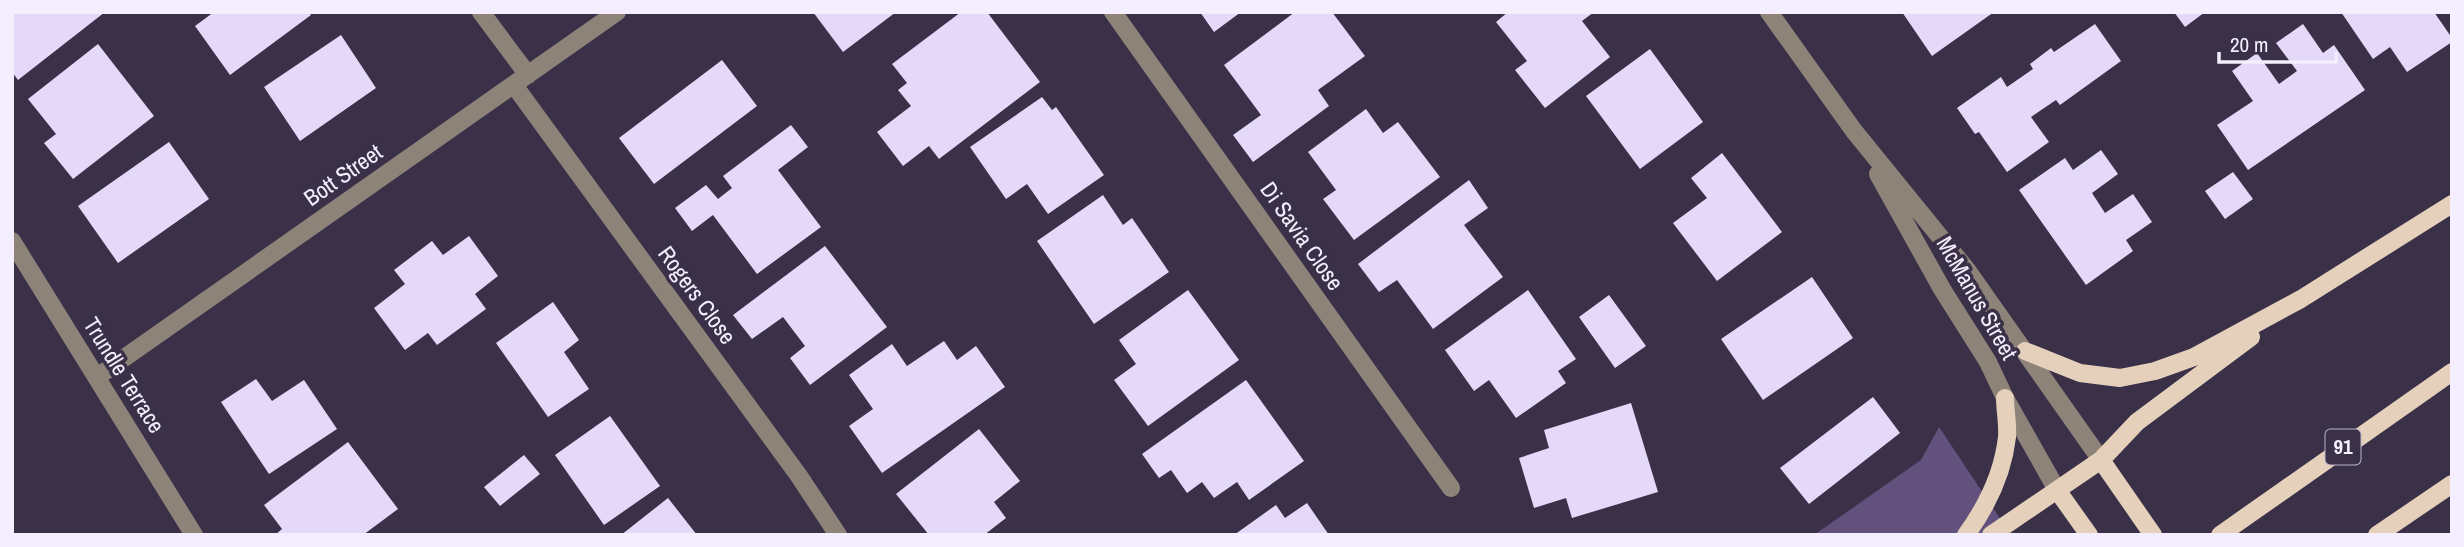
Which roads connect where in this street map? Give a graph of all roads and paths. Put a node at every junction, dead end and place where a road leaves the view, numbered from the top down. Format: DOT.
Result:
graph roads {
  1 [pos="481,12"];
  2 [pos="617,12"];
  3 [pos="1113,12"];
  4 [pos="1769,12"];
  5 [pos="521,80"];
  6 [pos="1854,131"];
  7 [pos="2452,204"];
  8 [pos="12,241"];
  9 [pos="2301,299"];
  10 [pos="2025,351"];
  11 [pos="2452,372"];
  12 [pos="97,377"];
  13 [pos="2005,398"];
  14 [pos="2101,460"];
  15 [pos="2452,484"];
  16 [pos="1451,488"];
  17 [pos="2057,490"];
  18 [pos="194,535"];
  19 [pos="838,535"];
  20 [pos="1966,535"];
  21 [pos="1991,535"];
  22 [pos="2089,535"];
  23 [pos="2153,535"];
  24 [pos="2220,535"];
  25 [pos="2377,535"];
  1 -- 5 [label="street, Rogers Close"];
  2 -- 5 [label="street, Bott Street"];
  3 -- 16 [label="street, Di Savia Close"];
  4 -- 6 [label="street, McManus Street"];
  5 -- 12 [label="street, Bott Street"];
  5 -- 19 [label="street, Rogers Close"];
  6 -- 10 [label="street, McManus Street"];
  6 -- 13 [label="street, McManus Street"];
  7 -- 9 [label="main road"];
  8 -- 12 [label="street, Trundle Terrace"];
  9 -- 10 [label="main road"];
  9 -- 14 [label="main road"];
  10 -- 14 [label="street, McManus Street"];
  11 -- 24 [label="main road, 91"];
  12 -- 18 [label="street, Trundle Terrace"];
  13 -- 17 [label="street, McManus Street"];
  13 -- 20 [label="main road"];
  14 -- 17 [label="main road"];
  14 -- 23 [label="main road"];
  15 -- 25 [label="main road"];
  17 -- 21 [label="main road"];
  17 -- 22 [label="main road"];
}
